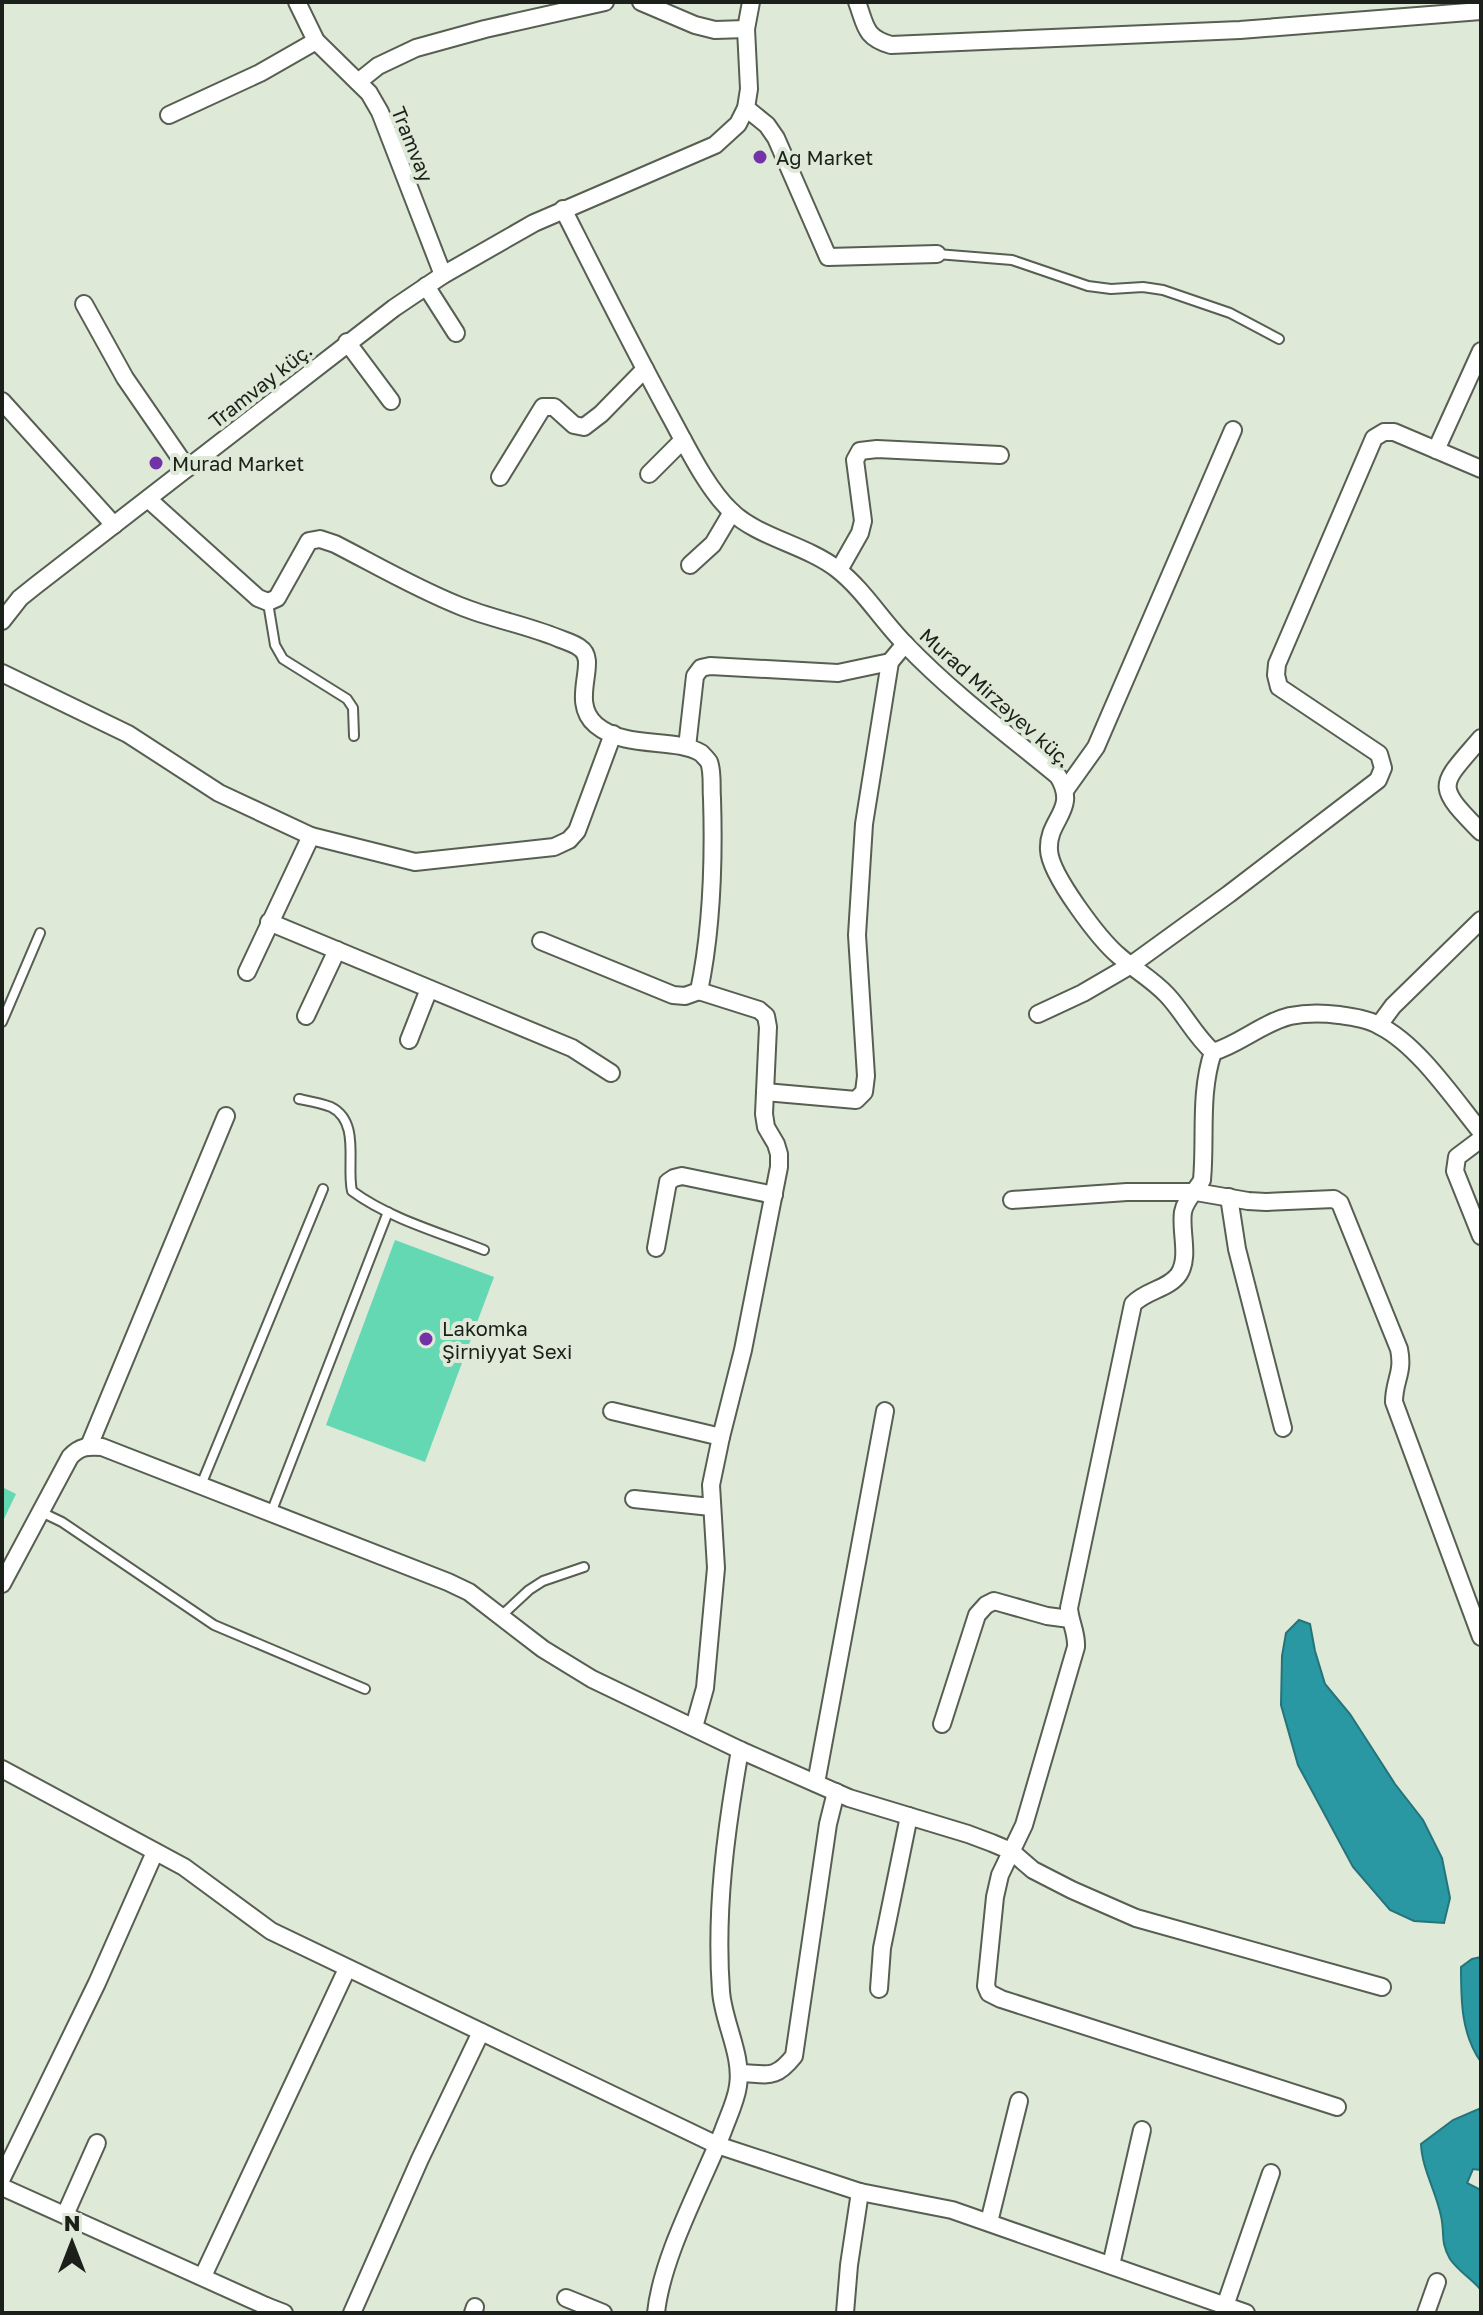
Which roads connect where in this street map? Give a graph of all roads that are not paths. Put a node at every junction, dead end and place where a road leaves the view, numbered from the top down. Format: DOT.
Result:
graph roads {
  1 [pos="297,2"];
  2 [pos="605,2"];
  3 [pos="641,2"];
  4 [pos="751,2"];
  5 [pos="857,2"];
  6 [pos="1481,11"];
  7 [pos="746,29"];
  8 [pos="316,41"];
  9 [pos="358,82"];
  10 [pos="746,108"];
  11 [pos="169,115"];
  12 [pos="563,209"];
  13 [pos="937,254"];
  14 [pos="443,275"];
  15 [pos="426,286"];
  16 [pos="84,304"];
  17 [pos="456,333"];
  18 [pos="1279,339"];
  19 [pos="347,342"];
  20 [pos="1481,351"];
  21 [pos="645,369"];
  22 [pos="2,401"];
  23 [pos="391,401"];
  24 [pos="1233,430"];
  25 [pos="683,440"];
  26 [pos="1436,450"];
  27 [pos="1000,455"];
  28 [pos="187,468"];
  29 [pos="1481,469"];
  30 [pos="649,474"];
  31 [pos="500,477"];
  32 [pos="148,499"];
  33 [pos="732,512"];
  34 [pos="114,525"];
  35 [pos="690,565"];
  36 [pos="839,570"];
  37 [pos="268,602"];
  38 [pos="2,621"];
  39 [pos="905,644"];
  40 [pos="890,662"];
  41 [pos="2,673"];
  42 [pos="613,734"];
  43 [pos="354,736"];
  44 [pos="1481,738"];
  45 [pos="687,747"];
  46 [pos="1066,789"];
  47 [pos="1481,832"];
  48 [pos="311,836"];
  49 [pos="1481,920"];
  50 [pos="269,922"];
  51 [pos="40,933"];
  52 [pos="541,941"];
  53 [pos="337,950"];
  54 [pos="1131,965"];
  55 [pos="247,972"];
  56 [pos="429,989"];
  57 [pos="699,991"];
  58 [pos="1038,1014"];
  59 [pos="306,1016"];
  60 [pos="2,1022"];
  61 [pos="1379,1025"];
  62 [pos="409,1040"];
  63 [pos="1213,1052"];
  64 [pos="611,1073"];
  65 [pos="765,1092"];
  66 [pos="299,1099"];
  67 [pos="226,1116"];
  68 [pos="1481,1132"];
  69 [pos="1481,1139"];
  70 [pos="323,1189"];
  71 [pos="1196,1192"];
  72 [pos="774,1195"];
  73 [pos="1229,1197"];
  74 [pos="1012,1200"];
  75 [pos="388,1212"];
  76 [pos="1481,1236"];
  77 [pos="656,1248"];
  78 [pos="484,1250"];
  79 [pos="612,1411"];
  80 [pos="885,1411"];
  81 [pos="1283,1428"];
  82 [pos="721,1437"];
  83 [pos="89,1446"];
  84 [pos="201,1486"];
  85 [pos="634,1499"];
  86 [pos="711,1507"];
  87 [pos="40,1511"];
  88 [pos="271,1513"];
  89 [pos="584,1567"];
  90 [pos="2,1584"];
  91 [pos="501,1616"];
  92 [pos="1070,1619"];
  93 [pos="1481,1637"];
  94 [pos="365,1689"];
  95 [pos="942,1724"];
  96 [pos="694,1727"];
  97 [pos="740,1750"];
  98 [pos="2,1769"];
  99 [pos="816,1783"];
  100 [pos="836,1792"];
  101 [pos="909,1816"];
  102 [pos="1011,1851"];
  103 [pos="155,1852"];
  104 [pos="347,1969"];
  105 [pos="1382,1987"];
  106 [pos="879,1989"];
  107 [pos="481,2032"];
  108 [pos="740,2073"];
  109 [pos="1019,2101"];
  110 [pos="1337,2107"];
  111 [pos="1142,2130"];
  112 [pos="97,2143"];
  113 [pos="717,2145"];
  114 [pos="1271,2173"];
  115 [pos="2,2178"];
  116 [pos="2,2187"];
  117 [pos="860,2192"];
  118 [pos="65,2215"];
  119 [pos="989,2222"];
  120 [pos="1111,2265"];
  121 [pos="203,2276"];
  122 [pos="1437,2282"];
  123 [pos="566,2298"];
  124 [pos="1225,2306"];
  125 [pos="265,2309"];
  126 [pos="284,2313"];
  127 [pos="352,2313"];
  128 [pos="603,2313"];
  129 [pos="656,2313"];
  130 [pos="845,2313"];
  131 [pos="1246,2313"];
  132 [pos="1426,2313"];
  1 -- 8 [label="street, Tramvay"];
  2 -- 9 [label="street"];
  3 -- 7 [label="street"];
  4 -- 7 [label="street"];
  5 -- 6 [label="street"];
  7 -- 10 [label="street"];
  8 -- 9 [label="street, Tramvay"];
  8 -- 11 [label="street"];
  9 -- 14 [label="street, Tramvay"];
  10 -- 12 [label="street, Tramvay küç."];
  10 -- 13 [label="street"];
  12 -- 14 [label="street, Tramvay küç."];
  12 -- 21 [label="street, Murad Mirzəyev küç."];
  13 -- 18 [label="lane"];
  14 -- 15 [label="street, Tramvay küç."];
  15 -- 17 [label="street"];
  15 -- 19 [label="street, Tramvay küç."];
  16 -- 28 [label="street"];
  19 -- 23 [label="street"];
  19 -- 28 [label="street, Tramvay küç."];
  20 -- 26 [label="street"];
  21 -- 25 [label="street, Murad Mirzəyev küç."];
  21 -- 31 [label="street"];
  22 -- 34 [label="street"];
  24 -- 46 [label="street"];
  25 -- 30 [label="street"];
  25 -- 33 [label="street, Murad Mirzəyev küç."];
  26 -- 29 [label="street"];
  26 -- 54 [label="street"];
  27 -- 36 [label="street"];
  28 -- 32 [label="street, Tramvay küç."];
  32 -- 34 [label="street, Tramvay küç."];
  32 -- 37 [label="street"];
  33 -- 35 [label="street"];
  33 -- 36 [label="street, Murad Mirzəyev küç."];
  34 -- 38 [label="street, Tramvay küç."];
  36 -- 39 [label="street, Murad Mirzəyev küç."];
  37 -- 42 [label="street"];
  37 -- 43 [label="lane"];
  39 -- 40 [label="street"];
  39 -- 46 [label="street, Murad Mirzəyev küç."];
  40 -- 45 [label="street"];
  40 -- 65 [label="street"];
  41 -- 48 [label="street"];
  42 -- 45 [label="street"];
  42 -- 48 [label="street"];
  44 -- 47 [label="street"];
  45 -- 57 [label="street"];
  46 -- 54 [label="street, Murad Mirzəyev küç."];
  48 -- 50 [label="street"];
  49 -- 61 [label="street"];
  50 -- 53 [label="street"];
  50 -- 55 [label="street"];
  51 -- 60 [label="lane"];
  52 -- 57 [label="street"];
  53 -- 56 [label="street"];
  53 -- 59 [label="street"];
  54 -- 58 [label="street"];
  54 -- 63 [label="street, Murad Mirzəyev küç."];
  56 -- 62 [label="street"];
  56 -- 64 [label="street"];
  57 -- 65 [label="street"];
  61 -- 63 [label="street"];
  61 -- 68 [label="street"];
  63 -- 71 [label="street"];
  65 -- 72 [label="street"];
  66 -- 75 [label="lane"];
  67 -- 83 [label="street"];
  69 -- 76 [label="street"];
  70 -- 84 [label="lane"];
  71 -- 73 [label="street"];
  71 -- 74 [label="street"];
  71 -- 92 [label="street"];
  72 -- 77 [label="street"];
  72 -- 82 [label="street"];
  73 -- 81 [label="street"];
  73 -- 93 [label="street"];
  75 -- 78 [label="lane"];
  75 -- 88 [label="lane"];
  79 -- 82 [label="street"];
  80 -- 99 [label="street"];
  82 -- 86 [label="street"];
  83 -- 84 [label="street"];
  83 -- 87 [label="street"];
  84 -- 88 [label="street"];
  85 -- 86 [label="street"];
  86 -- 96 [label="street"];
  87 -- 90 [label="street"];
  87 -- 94 [label="lane"];
  88 -- 91 [label="street"];
  89 -- 91 [label="lane"];
  91 -- 96 [label="street"];
  92 -- 95 [label="street"];
  92 -- 102 [label="street"];
  96 -- 97 [label="street"];
  97 -- 99 [label="street"];
  97 -- 108 [label="street"];
  98 -- 103 [label="street"];
  99 -- 100 [label="street"];
  100 -- 101 [label="street"];
  100 -- 108 [label="street"];
  101 -- 102 [label="street"];
  101 -- 106 [label="street"];
  102 -- 105 [label="street"];
  102 -- 110 [label="street"];
  103 -- 104 [label="street"];
  103 -- 115 [label="street"];
  104 -- 107 [label="street"];
  104 -- 121 [label="street"];
  107 -- 113 [label="street"];
  107 -- 127 [label="street"];
  108 -- 113 [label="street"];
  109 -- 119 [label="street"];
  111 -- 120 [label="street"];
  112 -- 118 [label="street"];
  113 -- 117 [label="street"];
  113 -- 129 [label="street"];
  114 -- 124 [label="street"];
  116 -- 118 [label="street"];
  117 -- 119 [label="street"];
  117 -- 130 [label="street"];
  118 -- 121 [label="street"];
  119 -- 120 [label="street"];
  120 -- 124 [label="street"];
  121 -- 125 [label="street"];
  122 -- 132 [label="street"];
  123 -- 128 [label="street"];
  124 -- 131 [label="street"];
  125 -- 126 [label="street"];
}
